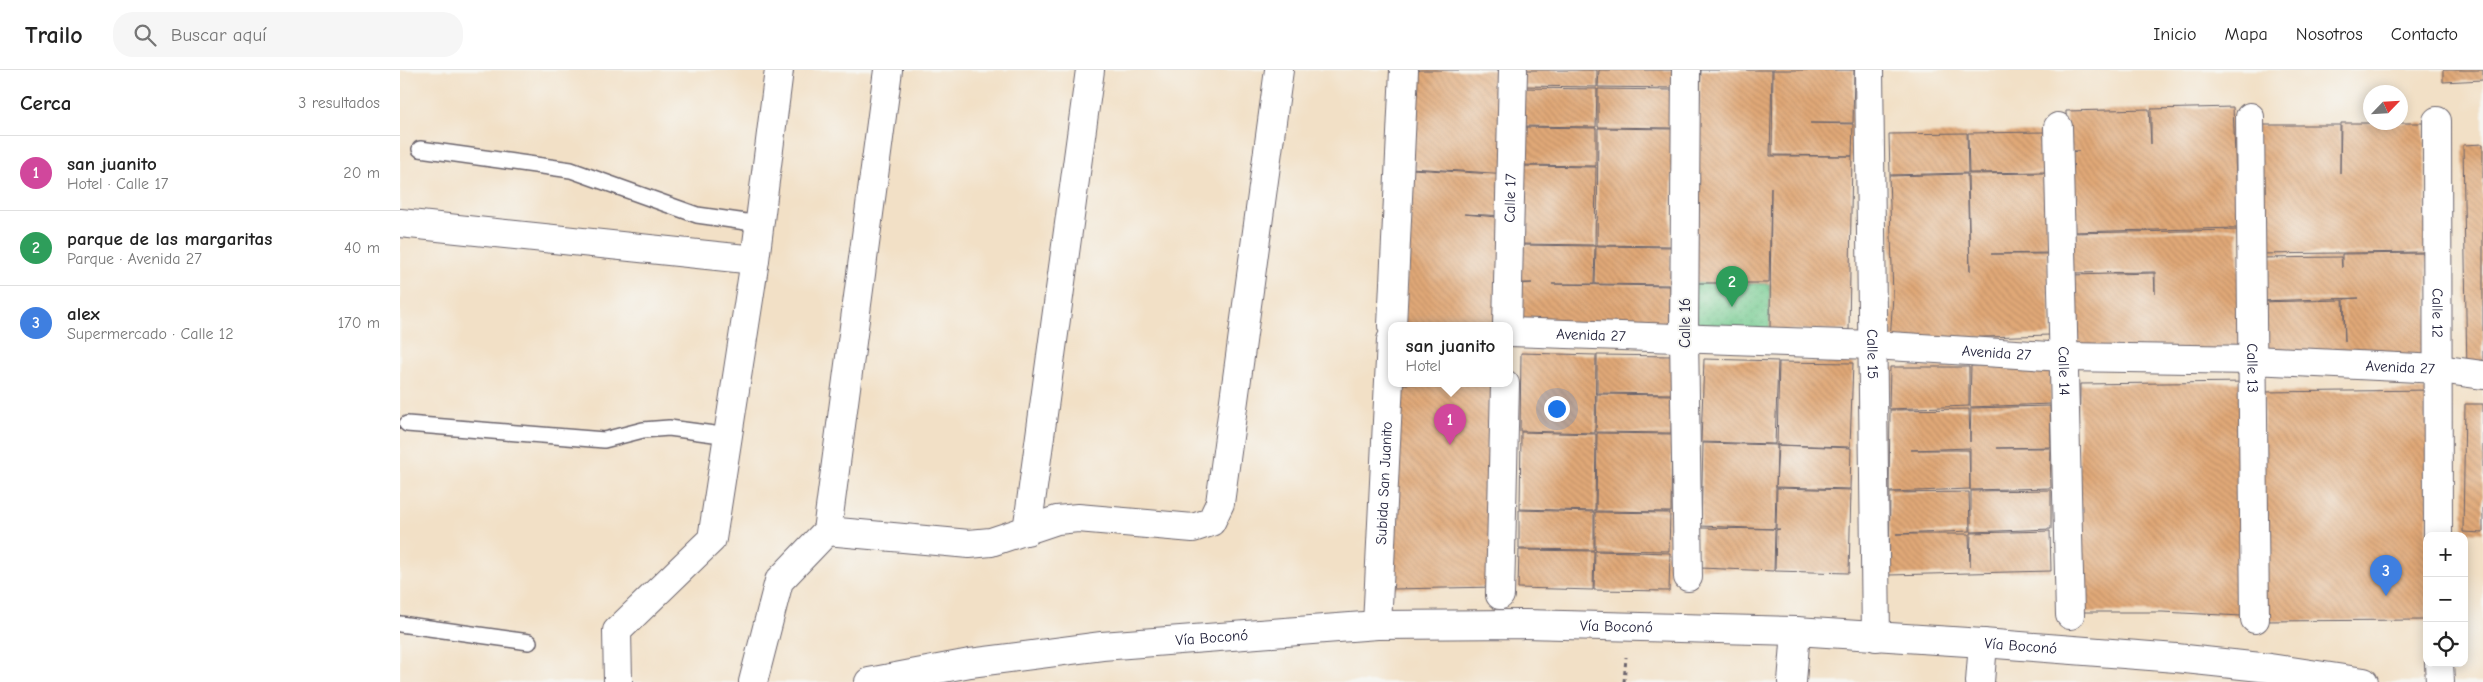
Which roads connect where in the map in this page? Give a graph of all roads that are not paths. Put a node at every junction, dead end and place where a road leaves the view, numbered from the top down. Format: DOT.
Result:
graph roads {
  1 [pos="779,70"];
  2 [pos="888,70"];
  3 [pos="1090,70"];
  4 [pos="1278,70"];
  5 [pos="1404,70"];
  6 [pos="1513,70"];
  7 [pos="1686,70"];
  8 [pos="1869,70"];
  9 [pos="2250,117"];
  10 [pos="2438,121"];
  11 [pos="2058,127"];
  12 [pos="420,149"];
  13 [pos="400,223"];
  14 [pos="760,224"];
  15 [pos="755,260"];
  16 [pos="1392,322"];
  17 [pos="1507,322"];
  18 [pos="1513,332"];
  19 [pos="1684,338"];
  20 [pos="1873,345"];
  21 [pos="2064,357"];
  22 [pos="2253,360"];
  23 [pos="2439,369"];
  24 [pos="2483,375"];
  25 [pos="1389,387"];
  26 [pos="1505,387"];
  27 [pos="407,424"];
  28 [pos="728,436"];
  29 [pos="827,531"];
  30 [pos="1027,531"];
  31 [pos="2438,532"];
  32 [pos="1688,576"];
  33 [pos="1500,595"];
  34 [pos="2070,615"];
  35 [pos="2255,619"];
  36 [pos="400,624"];
  37 [pos="1378,625"];
  38 [pos="1796,631"];
  39 [pos="1876,637"];
  40 [pos="529,642"];
  41 [pos="1983,643"];
  42 [pos="2439,667"];
  43 [pos="618,682"];
  44 [pos="753,682"];
  45 [pos="869,682"];
  46 [pos="1792,682"];
  47 [pos="1980,682"];
  48 [pos="2364,682"];
  49 [pos="2440,682"];
  1 -- 14 [label="street"];
  2 -- 29 [label="street"];
  3 -- 30 [label="street"];
  4 -- 30 [label="street"];
  5 -- 16 [label="street"];
  6 -- 17 [label="street, Calle 17"];
  7 -- 19 [label="street, Calle 16"];
  8 -- 20 [label="street, Calle 15"];
  9 -- 22 [label="street, Calle 13"];
  10 -- 23 [label="street, Calle 12"];
  11 -- 21 [label="street, Calle 14"];
  12 -- 14 [label="lane"];
  13 -- 15 [label="street"];
  14 -- 15 [label="street"];
  15 -- 28 [label="street"];
  18 -- 19 [label="street, Avenida 27"];
  19 -- 20 [label="street, Avenida 27"];
  19 -- 32 [label="street, Calle 16"];
  20 -- 21 [label="street, Avenida 27"];
  20 -- 39 [label="street, Calle 15"];
  21 -- 22 [label="street, Avenida 27"];
  21 -- 34 [label="street, Calle 14"];
  22 -- 23 [label="street, Avenida 27"];
  22 -- 35 [label="street, Calle 13"];
  23 -- 24 [label="street, Avenida 27"];
  23 -- 31 [label="street, Calle 12"];
  25 -- 37 [label="street, Subida San Juanito"];
  26 -- 33 [label="street"];
  27 -- 28 [label="lane"];
  28 -- 43 [label="street"];
  29 -- 30 [label="street"];
  29 -- 44 [label="street"];
  36 -- 40 [label="lane"];
  37 -- 38 [label="street, Vía Boconó"];
  37 -- 45 [label="street, Vía Boconó"];
  38 -- 39 [label="street, Vía Boconó"];
  38 -- 46 [label="street"];
  39 -- 41 [label="street, Vía Boconó"];
  41 -- 47 [label="street"];
  41 -- 48 [label="street, Vía Boconó"];
  42 -- 49 [label="street"];
}
